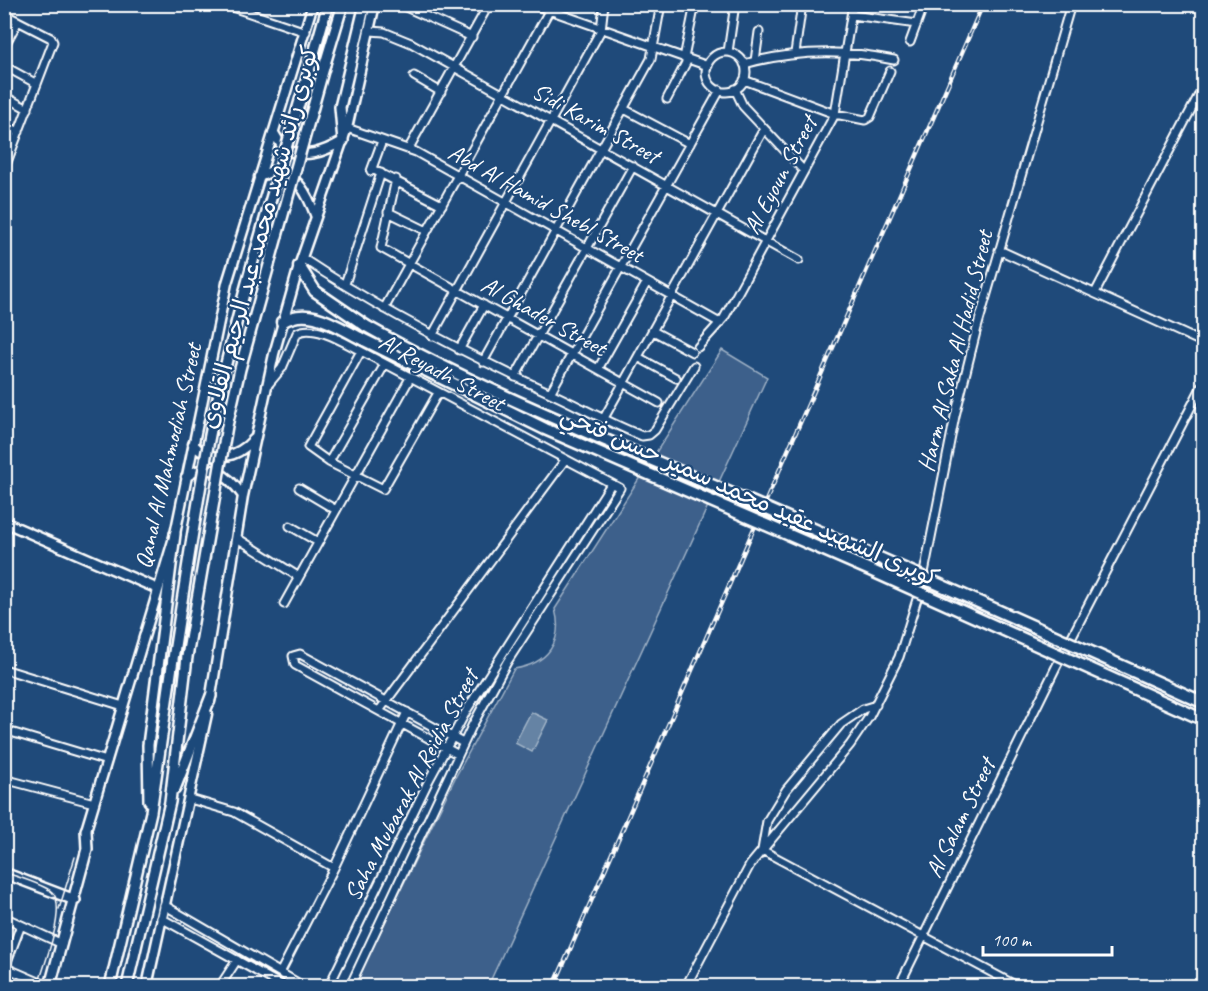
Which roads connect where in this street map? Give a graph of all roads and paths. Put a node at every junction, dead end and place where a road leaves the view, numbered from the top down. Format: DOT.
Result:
graph roads {
  1 [pos="223,4"];
  2 [pos="313,4"];
  3 [pos="328,4"];
  4 [pos="343,4"];
  5 [pos="365,4"];
  6 [pos="375,4"];
  7 [pos="399,4"];
  8 [pos="489,4"];
  9 [pos="532,4"];
  10 [pos="604,4"];
  11 [pos="661,4"];
  12 [pos="694,4"];
  13 [pos="735,4"];
  14 [pos="802,4"];
  15 [pos="853,4"];
  16 [pos="924,4"];
  17 [pos="1071,4"];
  18 [pos="245,8"];
  19 [pos="548,8"];
  20 [pos="4,14"];
  21 [pos="852,15"];
  22 [pos="18,21"];
  23 [pos="917,24"];
  24 [pos="601,30"];
  25 [pos="306,32"];
  26 [pos="370,32"];
  27 [pos="759,32"];
  28 [pos="471,37"];
  29 [pos="910,42"];
  30 [pos="4,47"];
  31 [pos="654,48"];
  32 [pos="728,52"];
  33 [pos="846,52"];
  34 [pos="795,53"];
  35 [pos="686,58"];
  36 [pos="894,60"];
  37 [pos="755,61"];
  38 [pos="744,64"];
  39 [pos="4,66"];
  40 [pos="708,66"];
  41 [pos="455,68"];
  42 [pos="890,71"];
  43 [pos="414,76"];
  44 [pos="744,80"];
  45 [pos="37,84"];
  46 [pos="1203,85"];
  47 [pos="735,89"];
  48 [pos="720,90"];
  49 [pos="441,92"];
  50 [pos="503,94"];
  51 [pos="4,96"];
  52 [pos="667,99"];
  53 [pos="28,109"];
  54 [pos="624,109"];
  55 [pos="835,114"];
  56 [pos="552,121"];
  57 [pos="4,125"];
  58 [pos="347,128"];
  59 [pos="764,129"];
  60 [pos="19,132"];
  61 [pos="274,133"];
  62 [pos="343,141"];
  63 [pos="382,141"];
  64 [pos="690,144"];
  65 [pos="409,148"];
  66 [pos="602,149"];
  67 [pos="633,166"];
  68 [pos="4,170"];
  69 [pos="804,171"];
  70 [pos="381,173"];
  71 [pos="458,176"];
  72 [pos="259,177"];
  73 [pos="396,179"];
  74 [pos="668,185"];
  75 [pos="506,203"];
  76 [pos="442,205"];
  77 [pos="388,212"];
  78 [pos="719,214"];
  79 [pos="316,218"];
  80 [pos="556,230"];
  81 [pos="427,231"];
  82 [pos="766,242"];
  83 [pos="587,248"];
  84 [pos="999,250"];
  85 [pos="799,260"];
  86 [pos="301,262"];
  87 [pos="409,264"];
  88 [pos="621,267"];
  89 [pos="647,282"];
  90 [pos="345,284"];
  91 [pos="457,290"];
  92 [pos="1095,293"];
  93 [pos="672,296"];
  94 [pos="484,305"];
  95 [pos="384,309"];
  96 [pos="507,318"];
  97 [pos="282,322"];
  98 [pos="720,323"];
  99 [pos="653,331"];
  100 [pos="432,336"];
  101 [pos="538,336"];
  102 [pos="1203,342"];
  103 [pos="459,350"];
  104 [pos="361,351"];
  105 [pos="572,355"];
  106 [pos="638,357"];
  107 [pos="483,362"];
  108 [pos="385,364"];
  109 [pos="694,366"];
  110 [pos="598,369"];
  111 [pos="515,377"];
  112 [pos="410,378"];
  113 [pos="676,378"];
  114 [pos="1203,382"];
  115 [pos="623,383"];
  116 [pos="267,386"];
  117 [pos="438,393"];
  118 [pos="550,393"];
  119 [pos="659,403"];
  120 [pos="604,418"];
  121 [pos="255,437"];
  122 [pos="193,444"];
  123 [pos="565,460"];
  124 [pos="329,462"];
  125 [pos="354,476"];
  126 [pos="186,477"];
  127 [pos="611,484"];
  128 [pos="299,488"];
  129 [pos="620,488"];
  130 [pos="243,496"];
  131 [pos="336,510"];
  132 [pos="4,522"];
  133 [pos="290,526"];
  134 [pos="175,534"];
  135 [pos="237,538"];
  136 [pos="318,542"];
  137 [pos="299,577"];
  138 [pos="158,589"];
  139 [pos="284,604"];
  140 [pos="4,669"];
  141 [pos="211,696"];
  142 [pos="387,701"];
  143 [pos="1203,703"];
  144 [pos="876,705"];
  145 [pos="123,706"];
  146 [pos="380,711"];
  147 [pos="407,712"];
  148 [pos="1203,720"];
  149 [pos="401,723"];
  150 [pos="4,730"];
  151 [pos="453,737"];
  152 [pos="464,743"];
  153 [pos="446,748"];
  154 [pos="458,754"];
  155 [pos="107,761"];
  156 [pos="4,779"];
  157 [pos="190,799"];
  158 [pos="170,802"];
  159 [pos="94,803"];
  160 [pos="151,812"];
  161 [pos="86,830"];
  162 [pos="762,850"];
  163 [pos="334,868"];
  164 [pos="4,873"];
  165 [pos="75,900"];
  166 [pos="164,904"];
  167 [pos="4,917"];
  168 [pos="161,918"];
  169 [pos="21,925"];
  170 [pos="924,937"];
  171 [pos="62,944"];
  172 [pos="234,947"];
  173 [pos="229,956"];
  174 [pos="237,960"];
  175 [pos="5,967"];
  176 [pos="280,973"];
  177 [pos="49,987"];
  178 [pos="110,987"];
  179 [pos="127,987"];
  180 [pos="147,987"];
  181 [pos="220,987"];
  182 [pos="283,987"];
  183 [pos="303,987"];
  184 [pos="329,987"];
  185 [pos="350,987"];
  186 [pos="686,987"];
  187 [pos="899,987"];
  188 [pos="1017,987"];
  1 -- 18 [label="street"];
  2 -- 25 [label="street, Qanal Al Mahmodiah Street"];
  3 -- 160 [label="main road, كوبرى رائد شهيد محمد عبد الرحيم القلاوى, bridge"];
  4 -- 158 [label="main road, كوبرى رائد شهيد محمد عبد الرحيم القلاوى, bridge"];
  5 -- 62 [label="main road"];
  6 -- 26 [label="street"];
  7 -- 28 [label="street"];
  8 -- 28 [label="street"];
  9 -- 19 [label="street"];
  10 -- 24 [label="street"];
  11 -- 31 [label="street"];
  12 -- 35 [label="street"];
  13 -- 32 [label="street"];
  14 -- 34 [label="street"];
  15 -- 21 [label="street, Al Eyoun Street"];
  16 -- 23 [label="street"];
  17 -- 84 [label="street, Harm Al Saka Al Hadid Street"];
  18 -- 25 [label="street"];
  19 -- 24 [label="street"];
  19 -- 50 [label="street"];
  20 -- 22 [label="street"];
  21 -- 23 [label="street"];
  21 -- 33 [label="street, Al Eyoun Street"];
  22 -- 30 [label="street"];
  22 -- 45 [label="street"];
  23 -- 29 [label="street"];
  24 -- 31 [label="street"];
  24 -- 56 [label="street"];
  25 -- 61 [label="street, Qanal Al Mahmodiah Street"];
  26 -- 41 [label="street, Sidi Karim Street"];
  26 -- 58 [label="street"];
  27 -- 37 [label="street"];
  28 -- 41 [label="street"];
  31 -- 35 [label="street"];
  31 -- 54 [label="street"];
  32 -- 38 [label="street"];
  32 -- 40 [label="street"];
  33 -- 34 [label="street"];
  33 -- 36 [label="street"];
  33 -- 55 [label="street, Al Eyoun Street"];
  34 -- 37 [label="street"];
  35 -- 40 [label="street"];
  35 -- 52 [label="street"];
  37 -- 38 [label="street"];
  38 -- 44 [label="street"];
  39 -- 45 [label="street"];
  40 -- 48 [label="street"];
  41 -- 49 [label="street"];
  41 -- 50 [label="street, Sidi Karim Street"];
  42 -- 55 [label="street"];
  43 -- 49 [label="street"];
  44 -- 47 [label="street"];
  44 -- 55 [label="street"];
  45 -- 53 [label="street"];
  46 -- 92 [label="street"];
  47 -- 48 [label="street"];
  47 -- 59 [label="street"];
  48 -- 64 [label="street"];
  49 -- 65 [label="street"];
  50 -- 56 [label="street, Sidi Karim Street"];
  50 -- 71 [label="street"];
  51 -- 53 [label="street"];
  53 -- 60 [label="street"];
  54 -- 64 [label="street"];
  54 -- 66 [label="street"];
  55 -- 69 [label="street, Al Eyoun Street"];
  56 -- 66 [label="street, Sidi Karim Street"];
  56 -- 75 [label="street"];
  57 -- 60 [label="street"];
  58 -- 62 [label="street"];
  58 -- 63 [label="street, Abd Al Hamid Shebl Street"];
  59 -- 69 [label="street"];
  59 -- 78 [label="street"];
  60 -- 68 [label="street"];
  61 -- 62 [label="street"];
  61 -- 72 [label="street, Qanal Al Mahmodiah Street"];
  62 -- 79 [label="street"];
  63 -- 65 [label="street, Abd Al Hamid Shebl Street"];
  63 -- 70 [label="street"];
  64 -- 74 [label="street"];
  65 -- 71 [label="street, Abd Al Hamid Shebl Street"];
  66 -- 67 [label="street, Sidi Karim Street"];
  66 -- 80 [label="street"];
  67 -- 74 [label="street, Sidi Karim Street"];
  67 -- 83 [label="street"];
  69 -- 82 [label="street, Al Eyoun Street"];
  70 -- 73 [label="street"];
  70 -- 90 [label="street"];
  71 -- 75 [label="street, Abd Al Hamid Shebl Street"];
  71 -- 76 [label="street"];
  72 -- 79 [label="street"];
  72 -- 122 [label="street, Qanal Al Mahmodiah Street"];
  73 -- 76 [label="street"];
  73 -- 77 [label="street"];
  74 -- 78 [label="street, Sidi Karim Street"];
  74 -- 88 [label="street"];
  75 -- 80 [label="street, Abd Al Hamid Shebl Street"];
  75 -- 91 [label="street"];
  76 -- 81 [label="street"];
  77 -- 81 [label="street"];
  77 -- 87 [label="street, Al Ghader Street"];
  78 -- 82 [label="street, Sidi Karim Street"];
  78 -- 93 [label="street"];
  79 -- 86 [label="street"];
  80 -- 83 [label="street, Abd Al Hamid Shebl Street"];
  80 -- 96 [label="street"];
  81 -- 87 [label="street"];
  82 -- 85 [label="street, Sidi Karim Street"];
  82 -- 98 [label="street, Al Eyoun Street"];
  83 -- 88 [label="street, Abd Al Hamid Shebl Street"];
  83 -- 101 [label="street"];
  84 -- 92 [label="street"];
  84 -- 144 [label="street, Harm Al Saka Al Hadid Street"];
  86 -- 90 [label="street"];
  86 -- 97 [label="street"];
  86 -- 143 [label="main road, كوبرى الشهيد عقيد محمد سمير حسن فتحي, bridge"];
  87 -- 91 [label="street, Al Ghader Street"];
  87 -- 95 [label="street"];
  88 -- 89 [label="street, Abd Al Hamid Shebl Street"];
  88 -- 105 [label="street"];
  89 -- 93 [label="street, Abd Al Hamid Shebl Street"];
  89 -- 110 [label="street"];
  90 -- 95 [label="street"];
  91 -- 94 [label="street, Al Ghader Street"];
  91 -- 100 [label="street"];
  92 -- 102 [label="street"];
  93 -- 98 [label="street, Abd Al Hamid Shebl Street"];
  93 -- 99 [label="street"];
  94 -- 96 [label="street, Al Ghader Street"];
  94 -- 103 [label="street"];
  95 -- 100 [label="street"];
  96 -- 101 [label="street, Al Ghader Street"];
  96 -- 107 [label="street"];
  97 -- 116 [label="street"];
  97 -- 148 [label="main road, كوبرى الشهيد عقيد محمد سمير حسن فتحي, bridge"];
  98 -- 99 [label="street, Al Eyoun Street"];
  99 -- 106 [label="street"];
  100 -- 103 [label="street"];
  101 -- 105 [label="street, Al Ghader Street"];
  101 -- 111 [label="street"];
  103 -- 107 [label="street"];
  104 -- 108 [label="street, Al Reyadh Street"];
  104 -- 116 [label="street, Al Reyadh Street"];
  104 -- 124 [label="street"];
  105 -- 110 [label="street, Al Ghader Street"];
  105 -- 118 [label="street"];
  106 -- 113 [label="street"];
  106 -- 115 [label="street"];
  107 -- 111 [label="street"];
  108 -- 112 [label="street, Al Reyadh Street"];
  108 -- 124 [label="street"];
  109 -- 120 [label="street"];
  110 -- 115 [label="street, Al Ghader Street"];
  111 -- 118 [label="street"];
  112 -- 117 [label="street, Al Reyadh Street"];
  112 -- 125 [label="street"];
  114 -- 170 [label="street, Al Salam Street"];
  115 -- 119 [label="street, Al Ghader Street"];
  115 -- 120 [label="street"];
  116 -- 121 [label="street"];
  117 -- 123 [label="street, Al Reyadh Street"];
  117 -- 125 [label="street"];
  118 -- 120 [label="street"];
  121 -- 122 [label="street"];
  121 -- 130 [label="street"];
  122 -- 126 [label="street, Qanal Al Mahmodiah Street"];
  123 -- 127 [label="street, Al Reyadh Street"];
  123 -- 142 [label="street"];
  124 -- 125 [label="street"];
  125 -- 131 [label="street"];
  126 -- 130 [label="street"];
  126 -- 134 [label="street, Qanal Al Mahmodiah Street"];
  127 -- 129 [label="street, Al Reyadh Street"];
  127 -- 151 [label="street, Saha Mubarak Al Reidia Street"];
  128 -- 131 [label="street"];
  129 -- 152 [label="street, Saha Mubarak Al Reidia Street"];
  130 -- 135 [label="street"];
  131 -- 136 [label="street"];
  132 -- 138 [label="street"];
  133 -- 136 [label="street"];
  134 -- 138 [label="street, Qanal Al Mahmodiah Street"];
  134 -- 160 [label="main road"];
  135 -- 137 [label="street"];
  135 -- 141 [label="street"];
  136 -- 137 [label="street"];
  137 -- 139 [label="street"];
  138 -- 145 [label="street, Qanal Al Mahmodiah Street"];
  140 -- 145 [label="street"];
  141 -- 157 [label="street"];
  141 -- 158 [label="main road"];
  142 -- 146 [label="street"];
  142 -- 146 [label="street"];
  142 -- 147 [label="street"];
  144 -- 162 [label="street, Harm Al Saka Al Hadid Street"];
  144 -- 162 [label="street, Harm Al Saka Al Hadid Street"];
  145 -- 155 [label="street, Qanal Al Mahmodiah Street"];
  146 -- 149 [label="street"];
  147 -- 149 [label="street"];
  147 -- 151 [label="street"];
  149 -- 153 [label="street"];
  149 -- 163 [label="street"];
  150 -- 155 [label="street"];
  151 -- 152 [label="street"];
  151 -- 153 [label="street, Saha Mubarak Al Reidia Street"];
  152 -- 154 [label="street, Saha Mubarak Al Reidia Street"];
  153 -- 154 [label="street"];
  153 -- 184 [label="street, Saha Mubarak Al Reidia Street"];
  154 -- 185 [label="street, Saha Mubarak Al Reidia Street"];
  155 -- 159 [label="street, Qanal Al Mahmodiah Street"];
  156 -- 159 [label="street"];
  157 -- 163 [label="street"];
  157 -- 166 [label="street"];
  158 -- 179 [label="main road"];
  159 -- 161 [label="street, Qanal Al Mahmodiah Street"];
  160 -- 178 [label="main road"];
  161 -- 165 [label="main road, Qanal Al Mahmodiah Street"];
  162 -- 170 [label="street"];
  162 -- 186 [label="street, Harm Al Saka Al Hadid Street"];
  163 -- 176 [label="street"];
  164 -- 165 [label="main road"];
  165 -- 171 [label="main road, Qanal Al Mahmodiah Street"];
  166 -- 168 [label="street"];
  166 -- 172 [label="street"];
  167 -- 169 [label="street"];
  168 -- 173 [label="street"];
  168 -- 180 [label="street"];
  169 -- 171 [label="street"];
  169 -- 175 [label="street"];
  170 -- 187 [label="street, Al Salam Street"];
  170 -- 188 [label="street"];
  171 -- 177 [label="main road, Qanal Al Mahmodiah Street"];
  172 -- 173 [label="street"];
  172 -- 176 [label="street"];
  173 -- 174 [label="street"];
  174 -- 181 [label="street"];
  174 -- 182 [label="street"];
  175 -- 177 [label="street"];
  176 -- 183 [label="street"];
}
